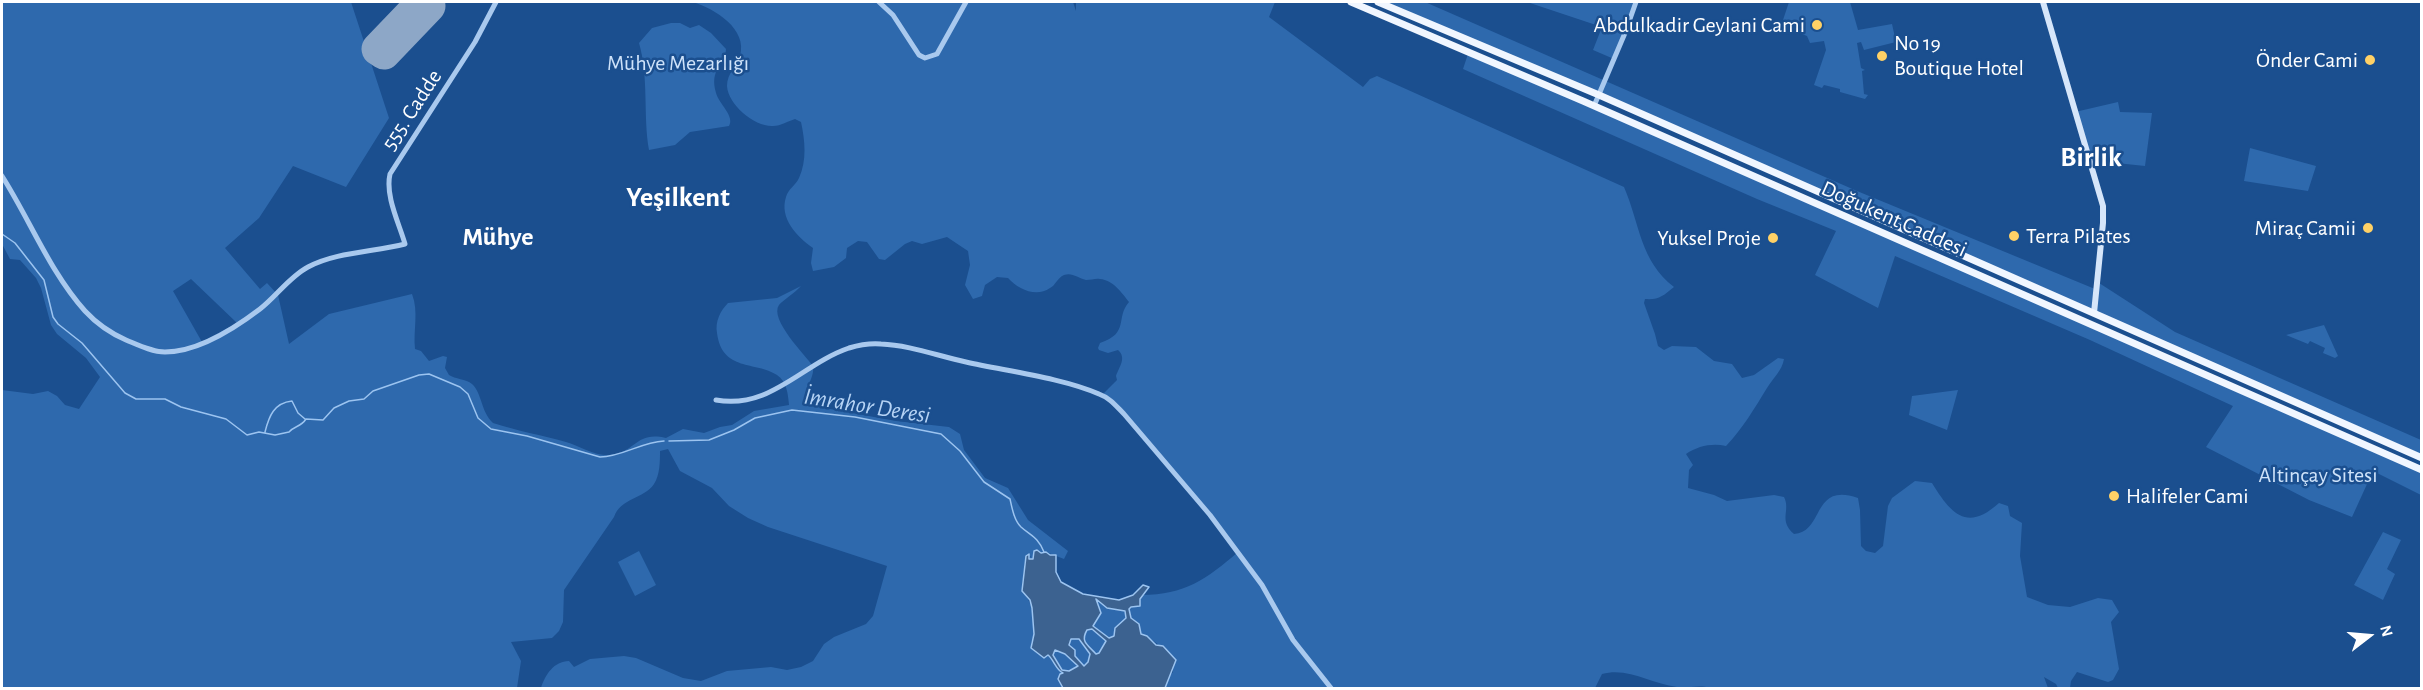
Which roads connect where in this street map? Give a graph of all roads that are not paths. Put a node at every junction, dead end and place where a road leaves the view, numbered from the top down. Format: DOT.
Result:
graph roads {
  1 [pos="496,2"];
  2 [pos="879,2"];
  3 [pos="966,2"];
  4 [pos="1351,2"];
  5 [pos="1377,2"];
  6 [pos="1636,2"];
  7 [pos="2043,2"];
  8 [pos="1599,95"];
  9 [pos="1594,106"];
  10 [pos="2,176"];
  11 [pos="2094,313"];
  12 [pos="2094,327"];
  13 [pos="716,400"];
  14 [pos="2421,456"];
  15 [pos="2421,470"];
  16 [pos="1331,688"];
  1 -- 10 [label="street, 555. Cadde"];
  2 -- 3 [label="street"];
  4 -- 9 [label="main road, Doğukent Caddesi"];
  5 -- 8 [label="main road, Doğukent Caddesi"];
  6 -- 8 [label="street"];
  7 -- 11 [label="main road"];
  8 -- 9 [label="street"];
  8 -- 11 [label="main road, Doğukent Caddesi"];
  9 -- 12 [label="main road, Doğukent Caddesi"];
  11 -- 12 [label="main road"];
  11 -- 14 [label="main road, Doğukent Caddesi"];
  12 -- 15 [label="main road, Doğukent Caddesi"];
  13 -- 16 [label="street"];
}
